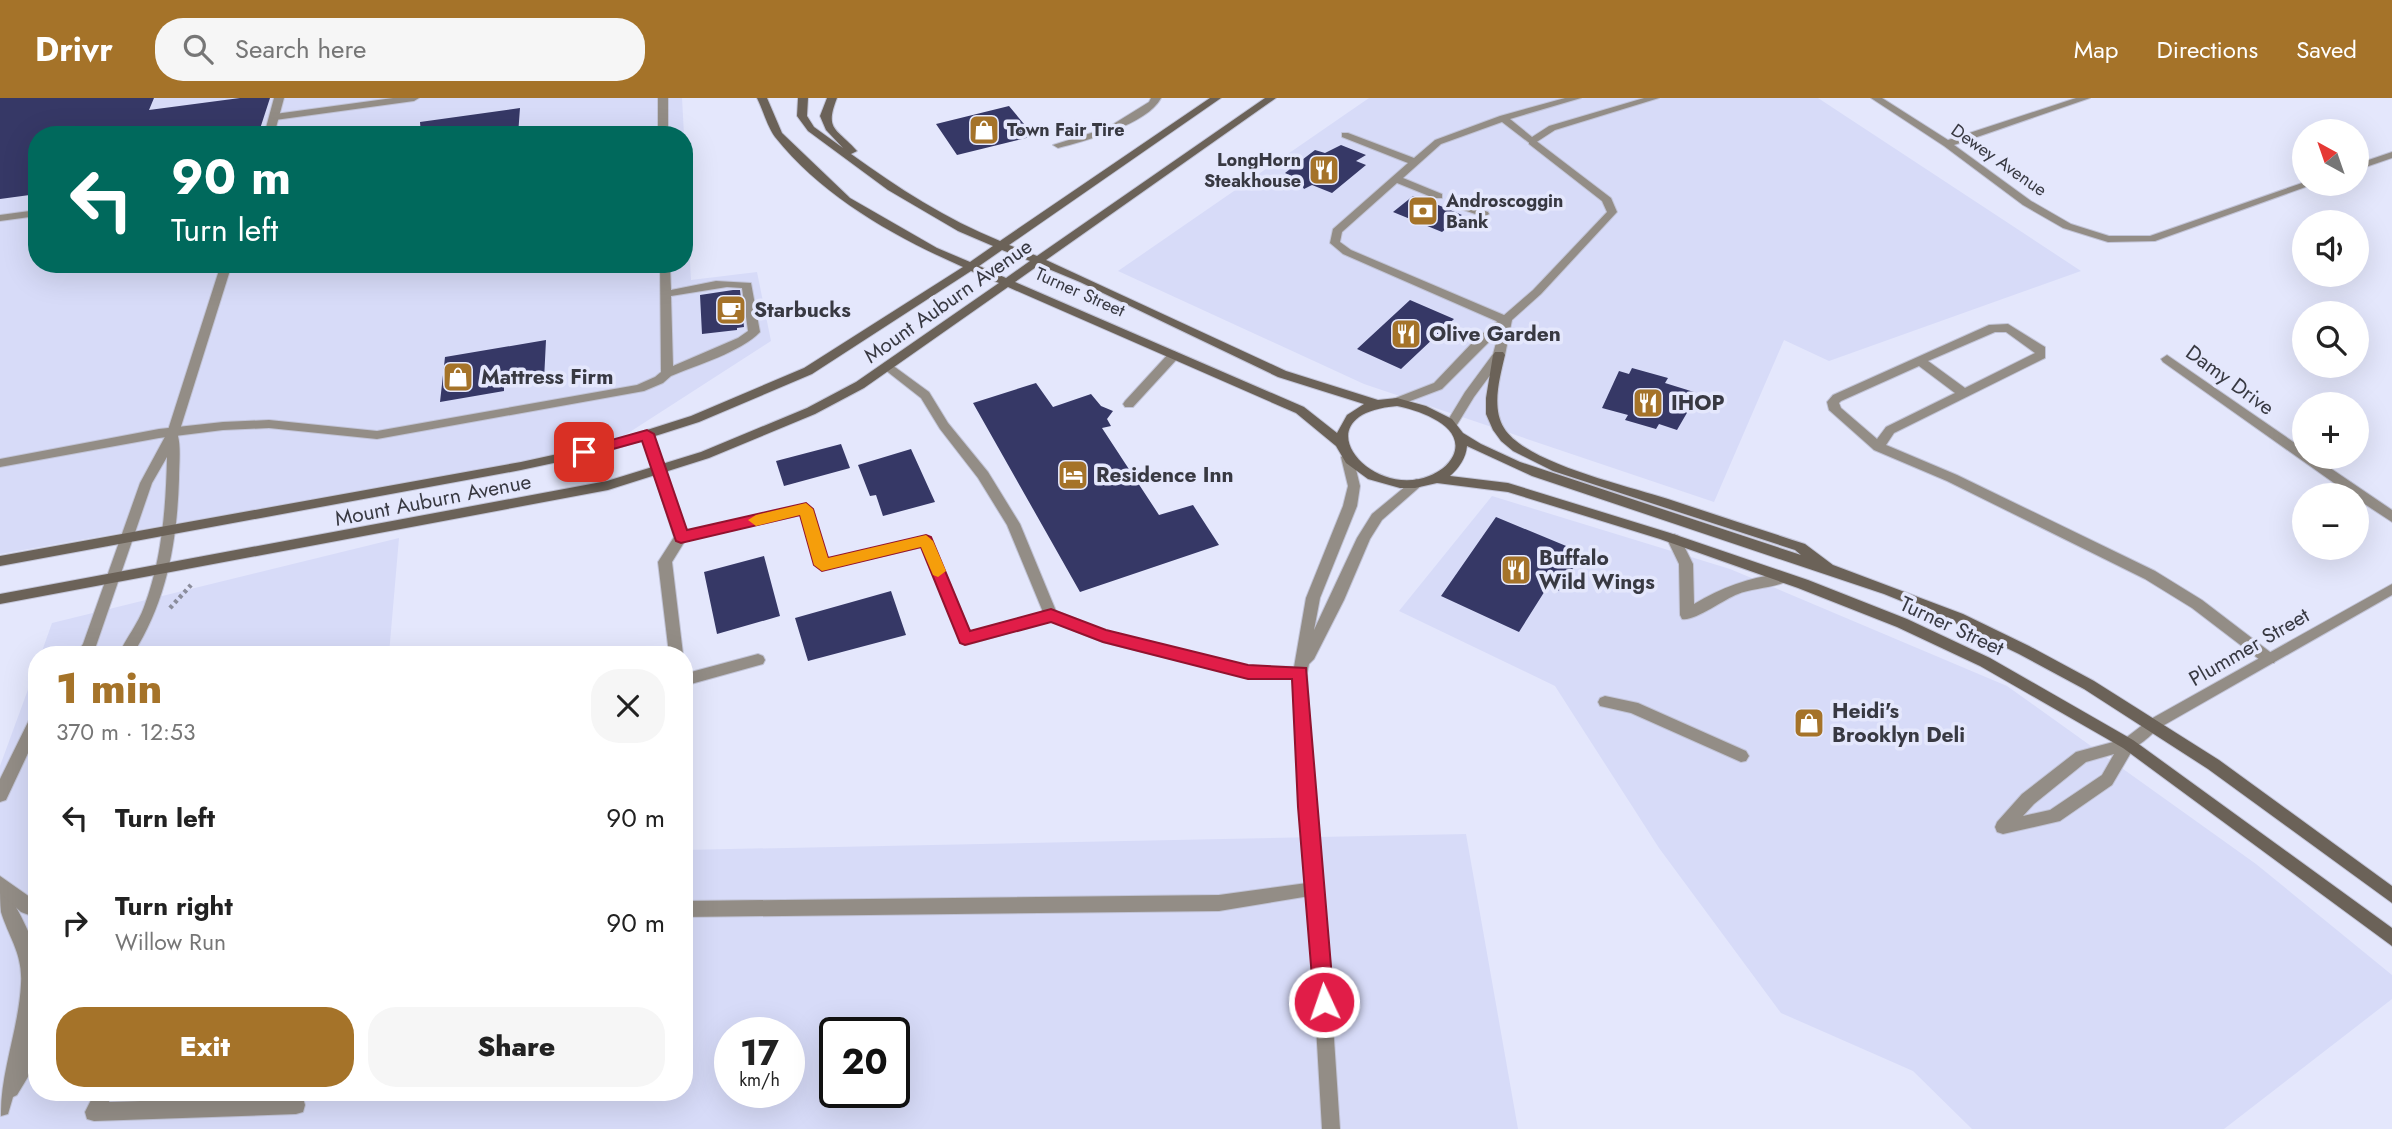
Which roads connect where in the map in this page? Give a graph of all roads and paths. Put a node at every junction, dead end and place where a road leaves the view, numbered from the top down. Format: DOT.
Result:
graph roads {
  1 [pos="279,98"];
  2 [pos="414,98"];
  3 [pos="663,98"];
  4 [pos="762,98"];
  5 [pos="803,98"];
  6 [pos="832,98"];
  7 [pos="1156,98"];
  8 [pos="1216,98"];
  9 [pos="1271,98"];
  10 [pos="1576,98"];
  11 [pos="1654,98"];
  12 [pos="1876,98"];
  13 [pos="2085,98"];
  14 [pos="275,117"];
  15 [pos="1503,118"];
  16 [pos="272,126"];
  17 [pos="663,126"];
  18 [pos="1345,135"];
  19 [pos="1532,142"];
  20 [pos="1947,144"];
  21 [pos="1058,145"];
  22 [pos="2392,155"];
  23 [pos="1414,162"];
  24 [pos="2370,163"];
  25 [pos="1395,179"];
  26 [pos="892,188"];
  27 [pos="2292,190"];
  28 [pos="1438,196"];
  29 [pos="1457,204"];
  30 [pos="28,214"];
  31 [pos="1484,214"];
  32 [pos="0,218"];
  33 [pos="1001,245"];
  34 [pos="1040,261"];
  35 [pos="971,266"];
  36 [pos="224,273"];
  37 [pos="665,273"];
  38 [pos="1010,282"];
  39 [pos="666,294"];
  40 [pos="1507,321"];
  41 [pos="1174,355"];
  42 [pos="1499,355"];
  43 [pos="2167,359"];
  44 [pos="1920,361"];
  45 [pos="888,366"];
  46 [pos="667,373"];
  47 [pos="1964,393"];
  48 [pos="1397,402"];
  49 [pos="1129,404"];
  50 [pos="1377,404"];
  51 [pos="1455,430"];
  52 [pos="173,433"];
  53 [pos="647,434"];
  54 [pos="1341,443"];
  55 [pos="1878,447"];
  56 [pos="2292,448"];
  57 [pos="1348,457"];
  58 [pos="0,463"];
  59 [pos="2322,469"];
  60 [pos="659,471"];
  61 [pos="1434,478"];
  62 [pos="1417,484"];
  63 [pos="2392,517"];
  64 [pos="170,529"];
  65 [pos="130,536"];
  66 [pos="681,537"];
  67 [pos="1674,539"];
  68 [pos="0,561"];
  69 [pos="160,569"];
  70 [pos="1832,571"];
  71 [pos="114,578"];
  72 [pos="1784,578"];
  73 [pos="2392,589"];
  74 [pos="0,599"];
  75 [pos="1051,615"];
  76 [pos="89,646"];
  77 [pos="130,646"];
  78 [pos="675,646"];
  79 [pos="2269,659"];
  80 [pos="758,660"];
  81 [pos="1300,673"];
  82 [pos="693,677"];
  83 [pos="1605,702"];
  84 [pos="2154,724"];
  85 [pos="28,737"];
  86 [pos="2128,744"];
  87 [pos="1741,756"];
  88 [pos="0,795"];
  89 [pos="0,883"];
  90 [pos="1315,889"];
  91 [pos="0,892"];
  92 [pos="2392,896"];
  93 [pos="28,907"];
  94 [pos="693,909"];
  95 [pos="2392,938"];
  96 [pos="28,961"];
  97 [pos="28,1005"];
  98 [pos="28,1061"];
  99 [pos="99,1101"];
  100 [pos="296,1105"];
  101 [pos="1,1108"];
  102 [pos="1331,1129"];
  1 -- 14 [label="street"];
  2 -- 14 [label="street"];
  3 -- 17 [label="street"];
  4 -- 35 [label="main road, Turner Street"];
  5 -- 26 [label="main road, Turner Street"];
  6 -- 26 [label="main road"];
  7 -- 21 [label="street"];
  8 -- 33 [label="main road, Mount Auburn Avenue"];
  9 -- 34 [label="main road, Mount Auburn Avenue"];
  10 -- 15 [label="street"];
  11 -- 19 [label="street"];
  12 -- 20 [label="street, Dewey Avenue"];
  13 -- 20 [label="street"];
  14 -- 16 [label="street"];
  15 -- 19 [label="street"];
  15 -- 23 [label="street"];
  18 -- 23 [label="street"];
  19 -- 40 [label="street"];
  20 -- 27 [label="street, Dewey Avenue"];
  22 -- 24 [label="street"];
  23 -- 25 [label="street"];
  25 -- 28 [label="street"];
  25 -- 40 [label="street"];
  26 -- 33 [label="main road, Turner Street"];
  29 -- 31 [label="street"];
  30 -- 32 [label="street"];
  33 -- 34 [label="main road, Turner Street"];
  33 -- 35 [label="main road, Mount Auburn Avenue"];
  34 -- 38 [label="main road, Mount Auburn Avenue"];
  34 -- 50 [label="main road, Turner Street"];
  35 -- 38 [label="main road, Turner Street"];
  35 -- 53 [label="main road, Mount Auburn Avenue"];
  36 -- 52 [label="street"];
  37 -- 39 [label="street"];
  38 -- 41 [label="main road, Turner Street"];
  38 -- 45 [label="main road, Mount Auburn Avenue"];
  39 -- 46 [label="street"];
  39 -- 46 [label="street"];
  40 -- 42 [label="street"];
  40 -- 48 [label="street"];
  41 -- 49 [label="street"];
  41 -- 54 [label="main road, Turner Street"];
  42 -- 51 [label="street"];
  42 -- 70 [label="main road"];
  43 -- 56 [label="street, Damy Drive"];
  44 -- 47 [label="street"];
  44 -- 47 [label="street"];
  44 -- 55 [label="street"];
  45 -- 60 [label="main road, Mount Auburn Avenue"];
  45 -- 75 [label="street"];
  46 -- 52 [label="street"];
  47 -- 55 [label="street"];
  48 -- 50 [label="main road"];
  48 -- 51 [label="main road"];
  50 -- 54 [label="main road"];
  51 -- 61 [label="main road"];
  51 -- 70 [label="main road, Turner Street"];
  52 -- 58 [label="street"];
  52 -- 64 [label="street"];
  52 -- 65 [label="street"];
  53 -- 60 [label="street"];
  53 -- 64 [label="main road, Mount Auburn Avenue"];
  54 -- 57 [label="main road"];
  55 -- 79 [label="street"];
  57 -- 62 [label="main road"];
  57 -- 81 [label="street"];
  59 -- 63 [label="street, Damy Drive"];
  60 -- 66 [label="street"];
  60 -- 69 [label="main road, Mount Auburn Avenue"];
  61 -- 62 [label="main road"];
  61 -- 67 [label="main road, Turner Street"];
  62 -- 81 [label="street"];
  64 -- 65 [label="main road, Mount Auburn Avenue"];
  64 -- 69 [label="street"];
  65 -- 68 [label="main road, Mount Auburn Avenue"];
  65 -- 71 [label="street"];
  66 -- 75 [label="street"];
  66 -- 78 [label="street"];
  67 -- 72 [label="main road, Turner Street"];
  67 -- 72 [label="street"];
  69 -- 71 [label="main road, Mount Auburn Avenue"];
  69 -- 77 [label="street"];
  70 -- 84 [label="main road, Turner Street"];
  71 -- 74 [label="main road, Mount Auburn Avenue"];
  71 -- 76 [label="street"];
  72 -- 86 [label="main road, Turner Street"];
  73 -- 79 [label="street, Plummer Street"];
  75 -- 81 [label="street"];
  79 -- 84 [label="street, Plummer Street"];
  80 -- 82 [label="street"];
  81 -- 90 [label="street"];
  83 -- 87 [label="street"];
  84 -- 86 [label="street, Plummer Street"];
  84 -- 92 [label="main road, Turner Street"];
  85 -- 88 [label="street"];
  86 -- 86 [label="street"];
  86 -- 95 [label="main road, Turner Street"];
  89 -- 93 [label="street"];
  90 -- 94 [label="street"];
  90 -- 102 [label="street"];
  91 -- 96 [label="street"];
  97 -- 101 [label="street"];
  98 -- 101 [label="street"];
  99 -- 100 [label="street"];
}
